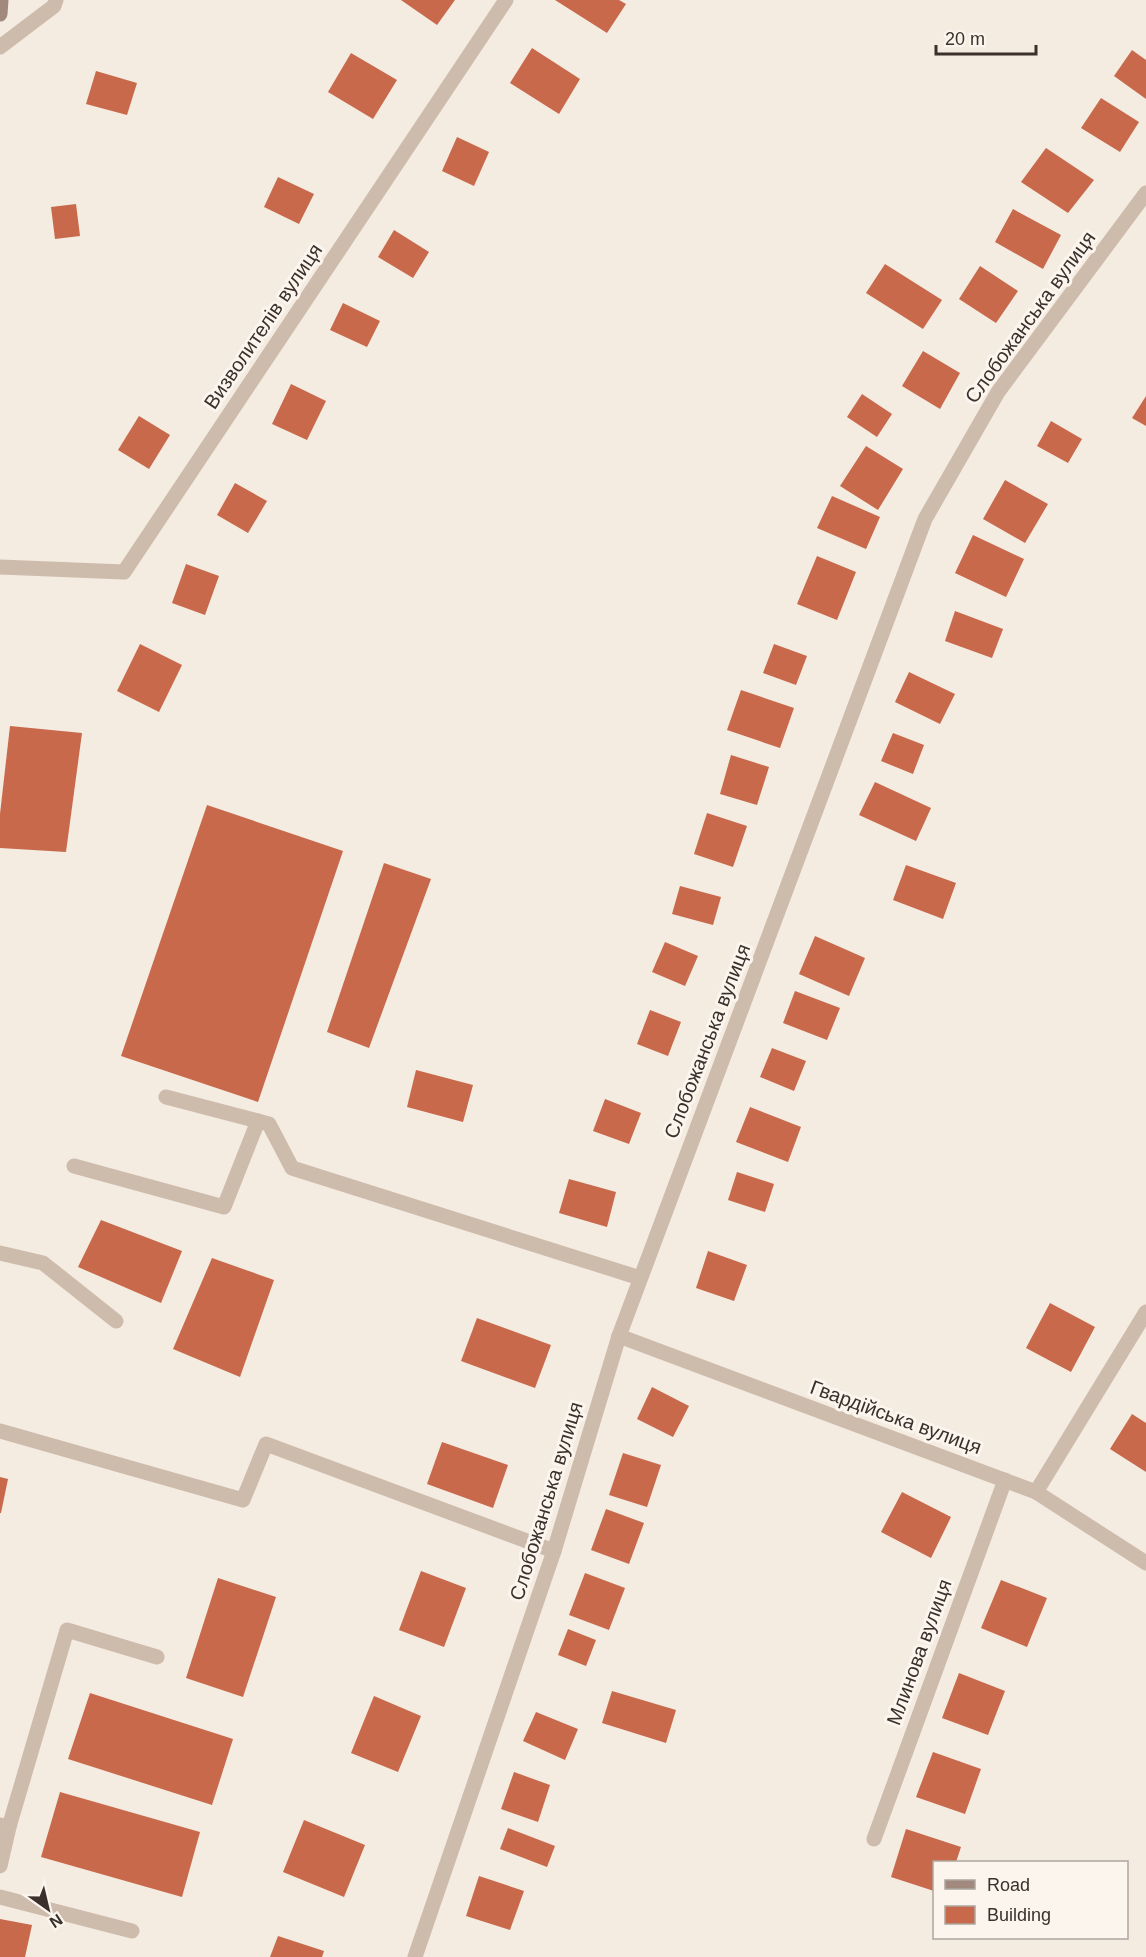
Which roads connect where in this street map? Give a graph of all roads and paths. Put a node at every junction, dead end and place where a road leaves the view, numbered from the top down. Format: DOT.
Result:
graph roads {
  1 [pos="2,0"];
  2 [pos="56,0"];
  3 [pos="506,0"];
  4 [pos="0,14"];
  5 [pos="0,47"];
  6 [pos="1146,193"];
  7 [pos="0,567"];
  8 [pos="166,1097"];
  9 [pos="258,1121"];
  10 [pos="74,1166"];
  11 [pos="0,1253"];
  12 [pos="640,1278"];
  13 [pos="1146,1312"];
  14 [pos="116,1322"];
  15 [pos="619,1336"];
  16 [pos="0,1431"];
  17 [pos="1005,1480"];
  18 [pos="1036,1492"];
  19 [pos="554,1551"];
  20 [pos="1146,1563"];
  21 [pos="157,1657"];
  22 [pos="4,1826"];
  23 [pos="874,1839"];
  24 [pos="0,1866"];
  25 [pos="0,1897"];
  26 [pos="132,1931"];
  27 [pos="415,1957"];
  1 -- 4 [label="street"];
  2 -- 5 [label="street"];
  3 -- 7 [label="street, Визволителів вулиця"];
  6 -- 12 [label="street, Слобожанська вулиця"];
  8 -- 9 [label="street"];
  9 -- 10 [label="street"];
  9 -- 12 [label="street"];
  11 -- 14 [label="street"];
  12 -- 15 [label="street, Слобожанська вулиця"];
  13 -- 18 [label="street"];
  15 -- 17 [label="street, Гвардійська вулиця"];
  15 -- 19 [label="street, Слобожанська вулиця"];
  16 -- 19 [label="street"];
  17 -- 18 [label="street, Гвардійська вулиця"];
  17 -- 23 [label="street, Млинова вулиця"];
  18 -- 20 [label="street, Гвардійська вулиця"];
  19 -- 27 [label="street, Слобожанська вулиця"];
  21 -- 22 [label="street"];
  22 -- 24 [label="street"];
  25 -- 26 [label="street"];
}
